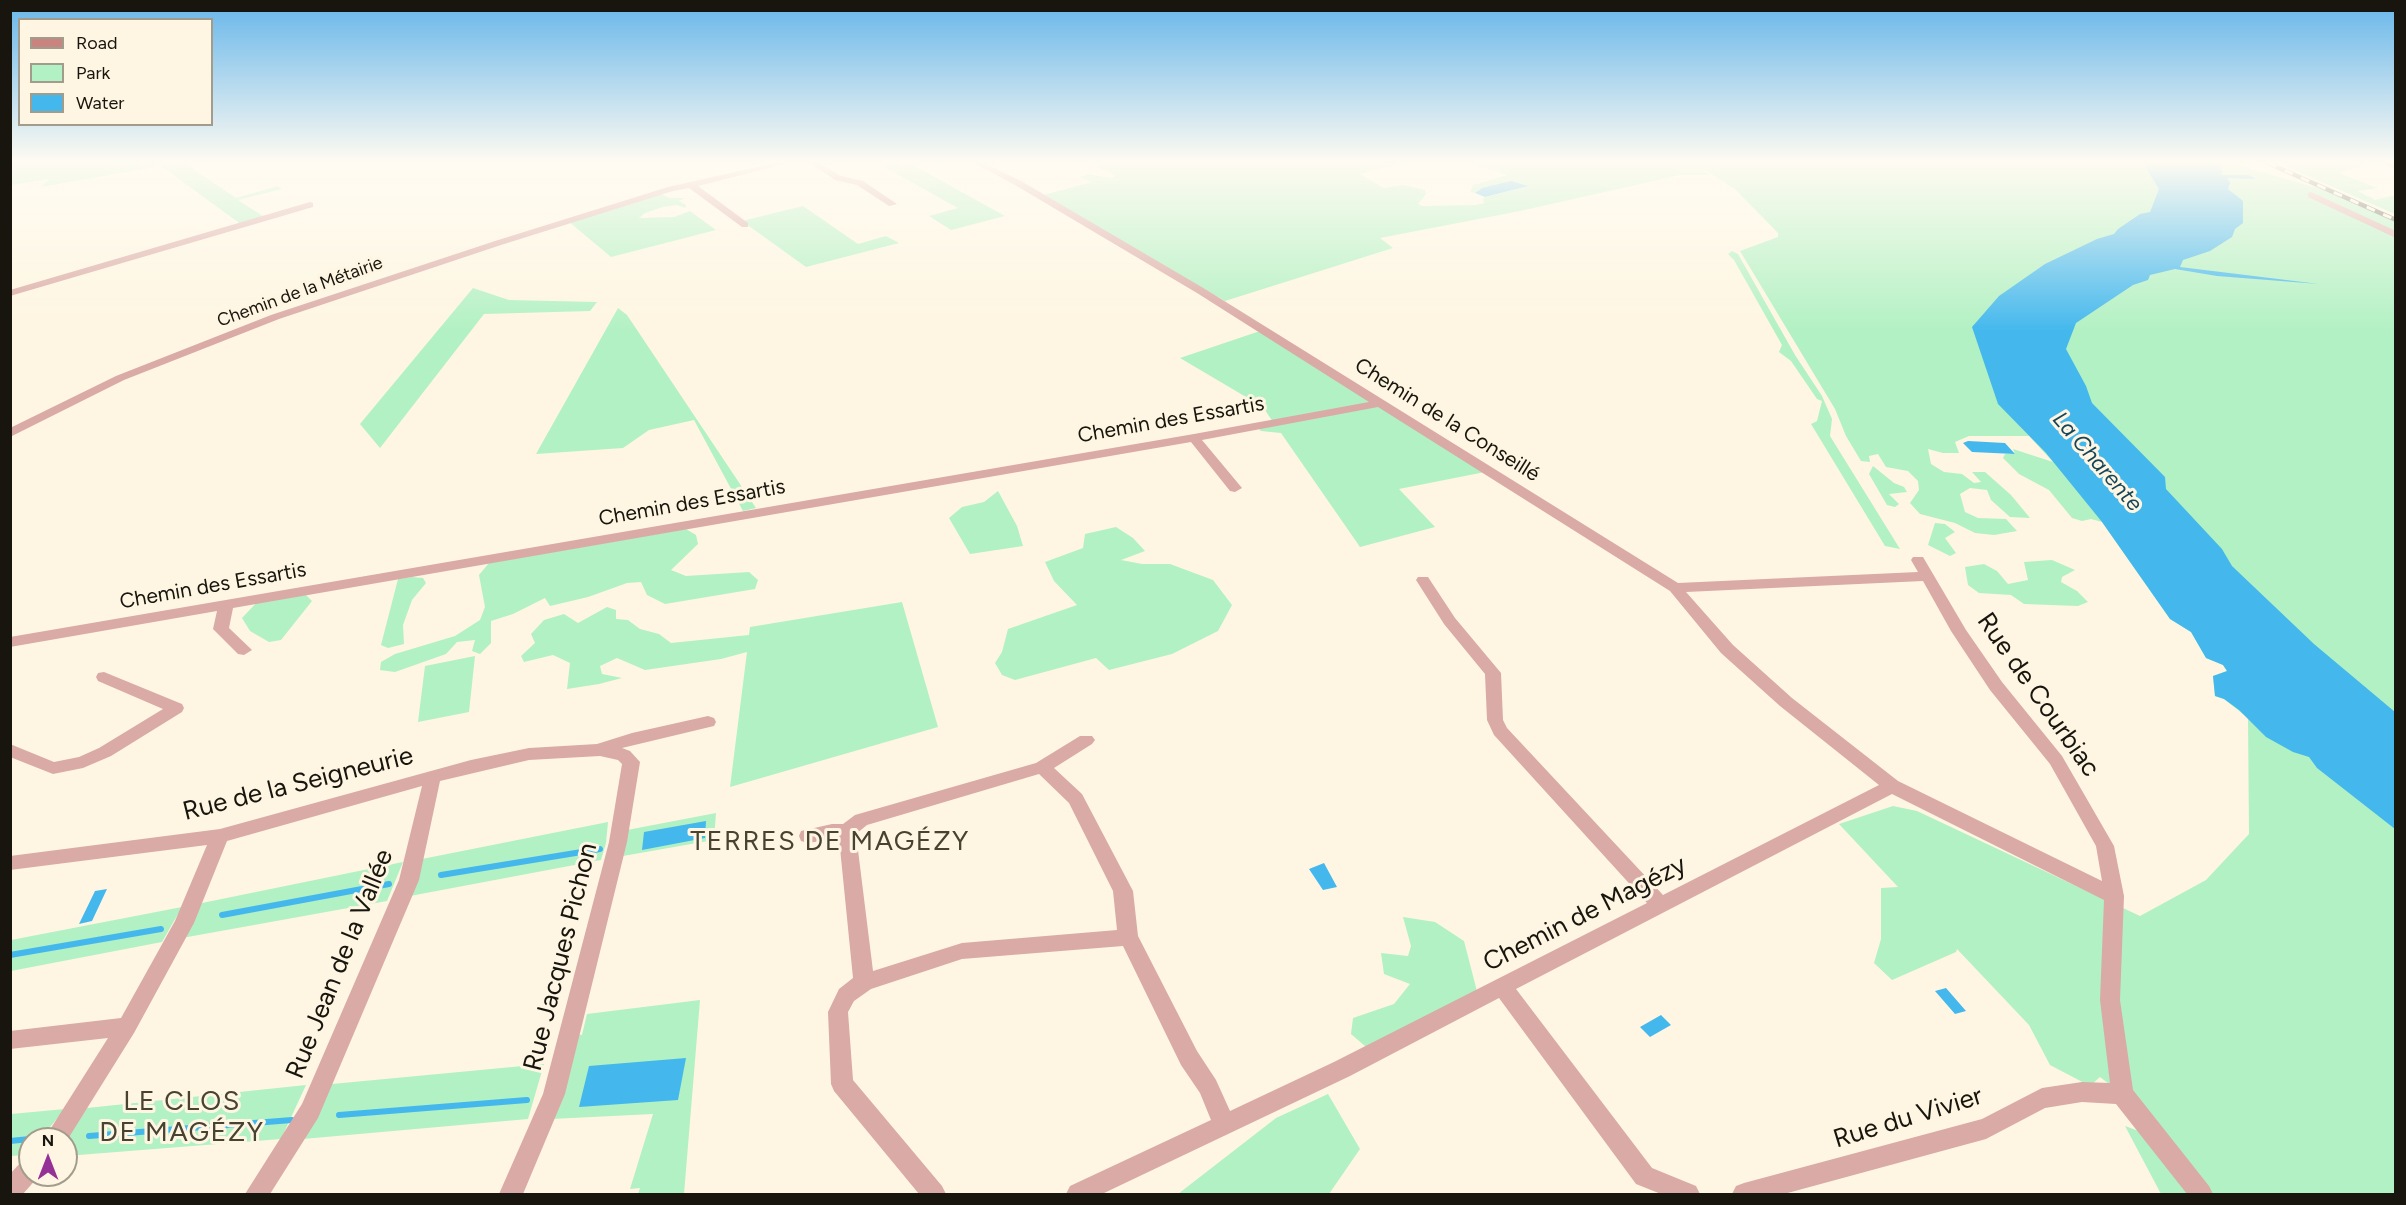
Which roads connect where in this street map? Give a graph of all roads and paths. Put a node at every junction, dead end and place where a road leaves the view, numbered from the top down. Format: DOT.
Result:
graph roads {
  1 [pos="261,219"];
  2 [pos="575,219"];
  3 [pos="737,219"];
  4 [pos="1079,219"];
  5 [pos="2362,219"];
  6 [pos="745,225"];
  7 [pos="2396,235"];
  8 [pos="10,293"];
  9 [pos="1381,403"];
  10 [pos="10,433"];
  11 [pos="1194,438"];
  12 [pos="1235,488"];
  13 [pos="1918,560"];
  14 [pos="1927,576"];
  15 [pos="1423,580"];
  16 [pos="1675,588"];
  17 [pos="226,605"];
  18 [pos="10,642"];
  19 [pos="244,650"];
  20 [pos="104,677"];
  21 [pos="708,722"];
  22 [pos="1086,740"];
  23 [pos="10,750"];
  24 [pos="598,750"];
  25 [pos="1042,766"];
  26 [pos="433,775"];
  27 [pos="1892,786"];
  28 [pos="847,831"];
  29 [pos="220,836"];
  30 [pos="808,836"];
  31 [pos="10,863"];
  32 [pos="2115,896"];
  33 [pos="1660,905"];
  34 [pos="1128,937"];
  35 [pos="864,982"];
  36 [pos="1502,986"];
  37 [pos="127,1026"];
  38 [pos="10,1040"];
  39 [pos="2122,1094"];
  40 [pos="1224,1124"];
  41 [pos="63,1127"];
  42 [pos="256,1194"];
  43 [pos="511,1194"];
  44 [pos="934,1194"];
  45 [pos="1078,1194"];
  46 [pos="1688,1194"];
  47 [pos="1744,1194"];
  48 [pos="2201,1194"];
  1 -- 8 [label="street"];
  2 -- 10 [label="street, Chemin de la Métairie"];
  3 -- 6 [label="street"];
  4 -- 9 [label="street, Chemin de la Conseillé"];
  5 -- 7 [label="street"];
  9 -- 11 [label="street, Chemin des Essartis"];
  9 -- 16 [label="street, Chemin de la Conseillé"];
  11 -- 12 [label="street"];
  11 -- 17 [label="street, Chemin des Essartis"];
  13 -- 14 [label="street, Rue de Courbiac"];
  14 -- 16 [label="street"];
  14 -- 32 [label="street, Rue de Courbiac"];
  15 -- 33 [label="street"];
  16 -- 27 [label="street, Chemin de la Conseillé"];
  17 -- 18 [label="street, Chemin des Essartis"];
  17 -- 19 [label="street"];
  20 -- 23 [label="street"];
  21 -- 24 [label="street"];
  22 -- 25 [label="street"];
  24 -- 26 [label="street, Rue de la Seigneurie"];
  24 -- 43 [label="street, Rue Jacques Pichon"];
  25 -- 28 [label="street"];
  25 -- 34 [label="street"];
  26 -- 29 [label="street, Rue de la Seigneurie"];
  26 -- 42 [label="street, Rue Jean de la Vallée"];
  27 -- 32 [label="street"];
  27 -- 33 [label="street, Chemin de Magézy"];
  28 -- 30 [label="street"];
  28 -- 35 [label="street"];
  29 -- 31 [label="street, Rue de la Seigneurie"];
  29 -- 37 [label="street"];
  32 -- 39 [label="street, Rue de Courbiac"];
  33 -- 36 [label="street, Chemin de Magézy"];
  34 -- 35 [label="street"];
  34 -- 40 [label="street"];
  35 -- 44 [label="street"];
  36 -- 40 [label="street, Chemin de Magézy"];
  36 -- 46 [label="street"];
  37 -- 38 [label="street"];
  37 -- 41 [label="street"];
  39 -- 47 [label="street, Rue du Vivier"];
  39 -- 48 [label="street"];
  40 -- 45 [label="street, Chemin de Magézy"];
}
